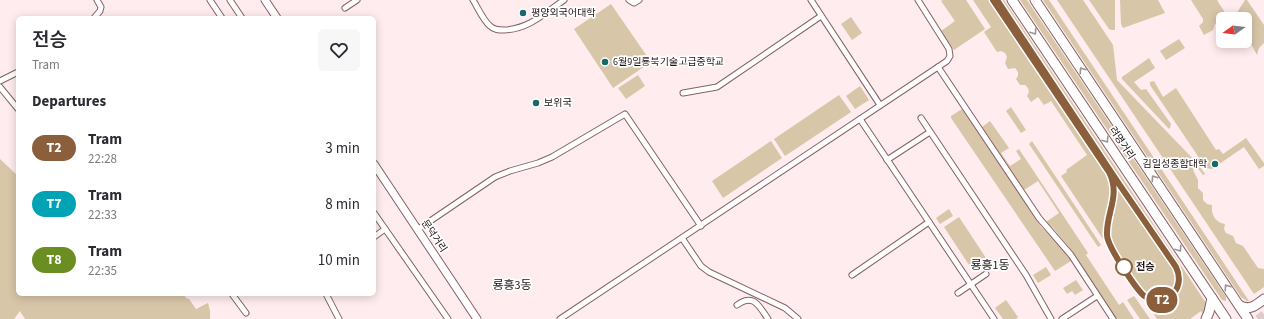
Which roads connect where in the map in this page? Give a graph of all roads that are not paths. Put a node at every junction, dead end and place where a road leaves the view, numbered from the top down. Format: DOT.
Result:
graph roads {
  1 [pos="97,0"];
  2 [pos="210,0"];
  3 [pos="230,0"];
  4 [pos="265,0"];
  5 [pos="357,0"];
  6 [pos="473,0"];
  7 [pos="564,0"];
  8 [pos="629,0"];
  9 [pos="639,0"];
  10 [pos="810,0"];
  11 [pos="918,0"];
  12 [pos="1012,0"];
  13 [pos="1035,0"];
  14 [pos="345,8"];
  15 [pos="96,16"];
  16 [pos="221,16"];
  17 [pos="241,16"];
  18 [pos="276,16"];
  19 [pos="821,16"];
  20 [pos="938,67"];
  21 [pos="16,73"];
  22 [pos="0,81"];
  23 [pos="0,87"];
  24 [pos="683,93"];
  25 [pos="880,106"];
  26 [pos="16,107"];
  27 [pos="921,118"];
  28 [pos="860,119"];
  29 [pos="930,132"];
  30 [pos="888,160"];
  31 [pos="376,167"];
  32 [pos="376,216"];
  33 [pos="929,222"];
  34 [pos="701,226"];
  35 [pos="385,229"];
  36 [pos="417,230"];
  37 [pos="376,236"];
  38 [pos="682,238"];
  39 [pos="986,274"];
  40 [pos="852,275"];
  41 [pos="971,284"];
  42 [pos="958,293"];
  43 [pos="233,296"];
  44 [pos="327,296"];
  45 [pos="1097,296"];
  46 [pos="1212,298"];
  47 [pos="1264,299"];
  48 [pos="1239,304"];
  49 [pos="737,305"];
  50 [pos="246,313"];
  51 [pos="339,319"];
  52 [pos="448,319"];
  53 [pos="477,319"];
  54 [pos="560,319"];
  55 [pos="768,319"];
  56 [pos="798,319"];
  57 [pos="994,319"];
  58 [pos="1051,319"];
  59 [pos="1062,319"];
  60 [pos="1113,319"];
  61 [pos="1206,319"];
  62 [pos="1226,319"];
  63 [pos="1248,319"];
  1 -- 15 [label="street"];
  2 -- 16 [label="street"];
  3 -- 17 [label="street"];
  4 -- 18 [label="main road"];
  5 -- 14 [label="street"];
  6 -- 7 [label="street"];
  8 -- 9 [label="street"];
  10 -- 19 [label="street"];
  11 -- 20 [label="street"];
  12 -- 46 [label="highway, 려명거리, one-way"];
  48 -- 13 [label="highway, 려명거리, one-way"];
  19 -- 24 [label="street"];
  19 -- 25 [label="street"];
  20 -- 25 [label="street"];
  20 -- 45 [label="street"];
  21 -- 22 [label="street"];
  23 -- 26 [label="street"];
  25 -- 28 [label="street"];
  27 -- 29 [label="street"];
  28 -- 30 [label="street"];
  28 -- 34 [label="street"];
  29 -- 30 [label="street"];
  29 -- 58 [label="street"];
  30 -- 33 [label="street"];
  31 -- 36 [label="main road, 문덕거리"];
  32 -- 35 [label="street"];
  33 -- 40 [label="street"];
  33 -- 41 [label="street"];
  34 -- 36 [label="street"];
  34 -- 38 [label="street"];
  35 -- 37 [label="street"];
  35 -- 52 [label="street"];
  36 -- 53 [label="main road, 문덕거리"];
  38 -- 54 [label="street"];
  38 -- 56 [label="street"];
  39 -- 41 [label="street"];
  41 -- 42 [label="street"];
  41 -- 57 [label="street"];
  43 -- 50 [label="street"];
  44 -- 51 [label="street"];
  45 -- 59 [label="street"];
  45 -- 60 [label="street"];
  46 -- 61 [label="highway"];
  46 -- 62 [label="highway, 려명거리"];
  47 -- 48 [label="highway"];
  48 -- 63 [label="highway, 려명거리"];
  49 -- 55 [label="street"];
}
